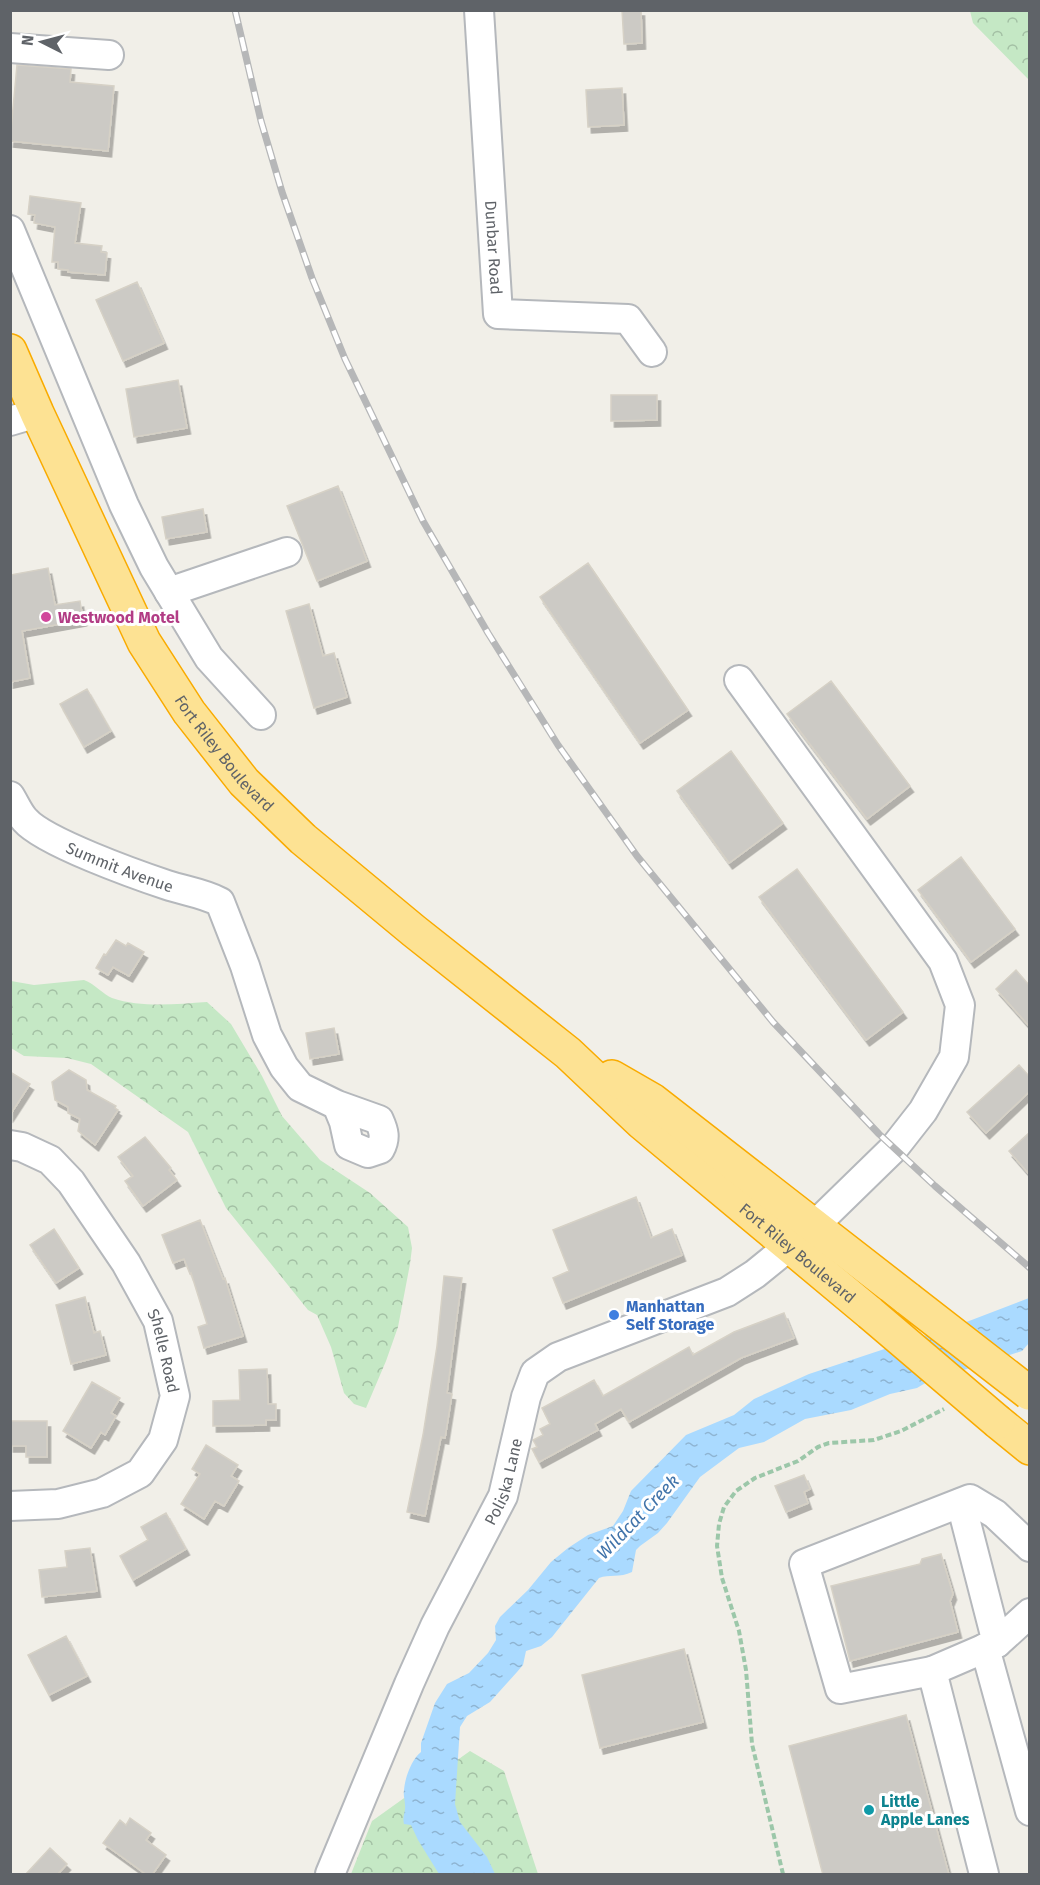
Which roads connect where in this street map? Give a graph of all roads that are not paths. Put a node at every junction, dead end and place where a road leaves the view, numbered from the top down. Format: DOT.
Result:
graph roads {
  1 [pos="479,10"];
  2 [pos="10,48"];
  3 [pos="109,55"];
  4 [pos="10,230"];
  5 [pos="10,351"];
  6 [pos="652,352"];
  7 [pos="24,417"];
  8 [pos="287,552"];
  9 [pos="169,592"];
  10 [pos="739,680"];
  11 [pos="261,715"];
  12 [pos="15,808"];
  13 [pos="336,1105"];
  14 [pos="10,1145"];
  15 [pos="802,1236"];
  16 [pos="1029,1394"];
  17 [pos="1029,1448"];
  18 [pos="961,1503"];
  19 [pos="10,1506"];
  20 [pos="1029,1547"];
  21 [pos="1029,1613"];
  22 [pos="991,1645"];
  23 [pos="932,1671"];
  24 [pos="1029,1811"];
  25 [pos="330,1875"];
  26 [pos="984,1875"];
  1 -- 6 [label="street, Dunbar Road"];
  2 -- 3 [label="street"];
  4 -- 9 [label="street"];
  5 -- 7 [label="highway, Fort Riley Boulevard"];
  7 -- 15 [label="highway, Fort Riley Boulevard"];
  8 -- 9 [label="street"];
  9 -- 11 [label="street"];
  10 -- 15 [label="street, Poliska Lane"];
  12 -- 13 [label="street, Summit Avenue"];
  14 -- 19 [label="street, Shelle Road"];
  15 -- 16 [label="highway, Fort Riley Boulevard, bridge"];
  15 -- 17 [label="highway, Fort Riley Boulevard, bridge"];
  15 -- 25 [label="street, Poliska Lane"];
  18 -- 20 [label="street"];
  18 -- 22 [label="street"];
  18 -- 23 [label="street"];
  21 -- 22 [label="street"];
  22 -- 23 [label="street"];
  22 -- 24 [label="street"];
  23 -- 26 [label="street"];
}
